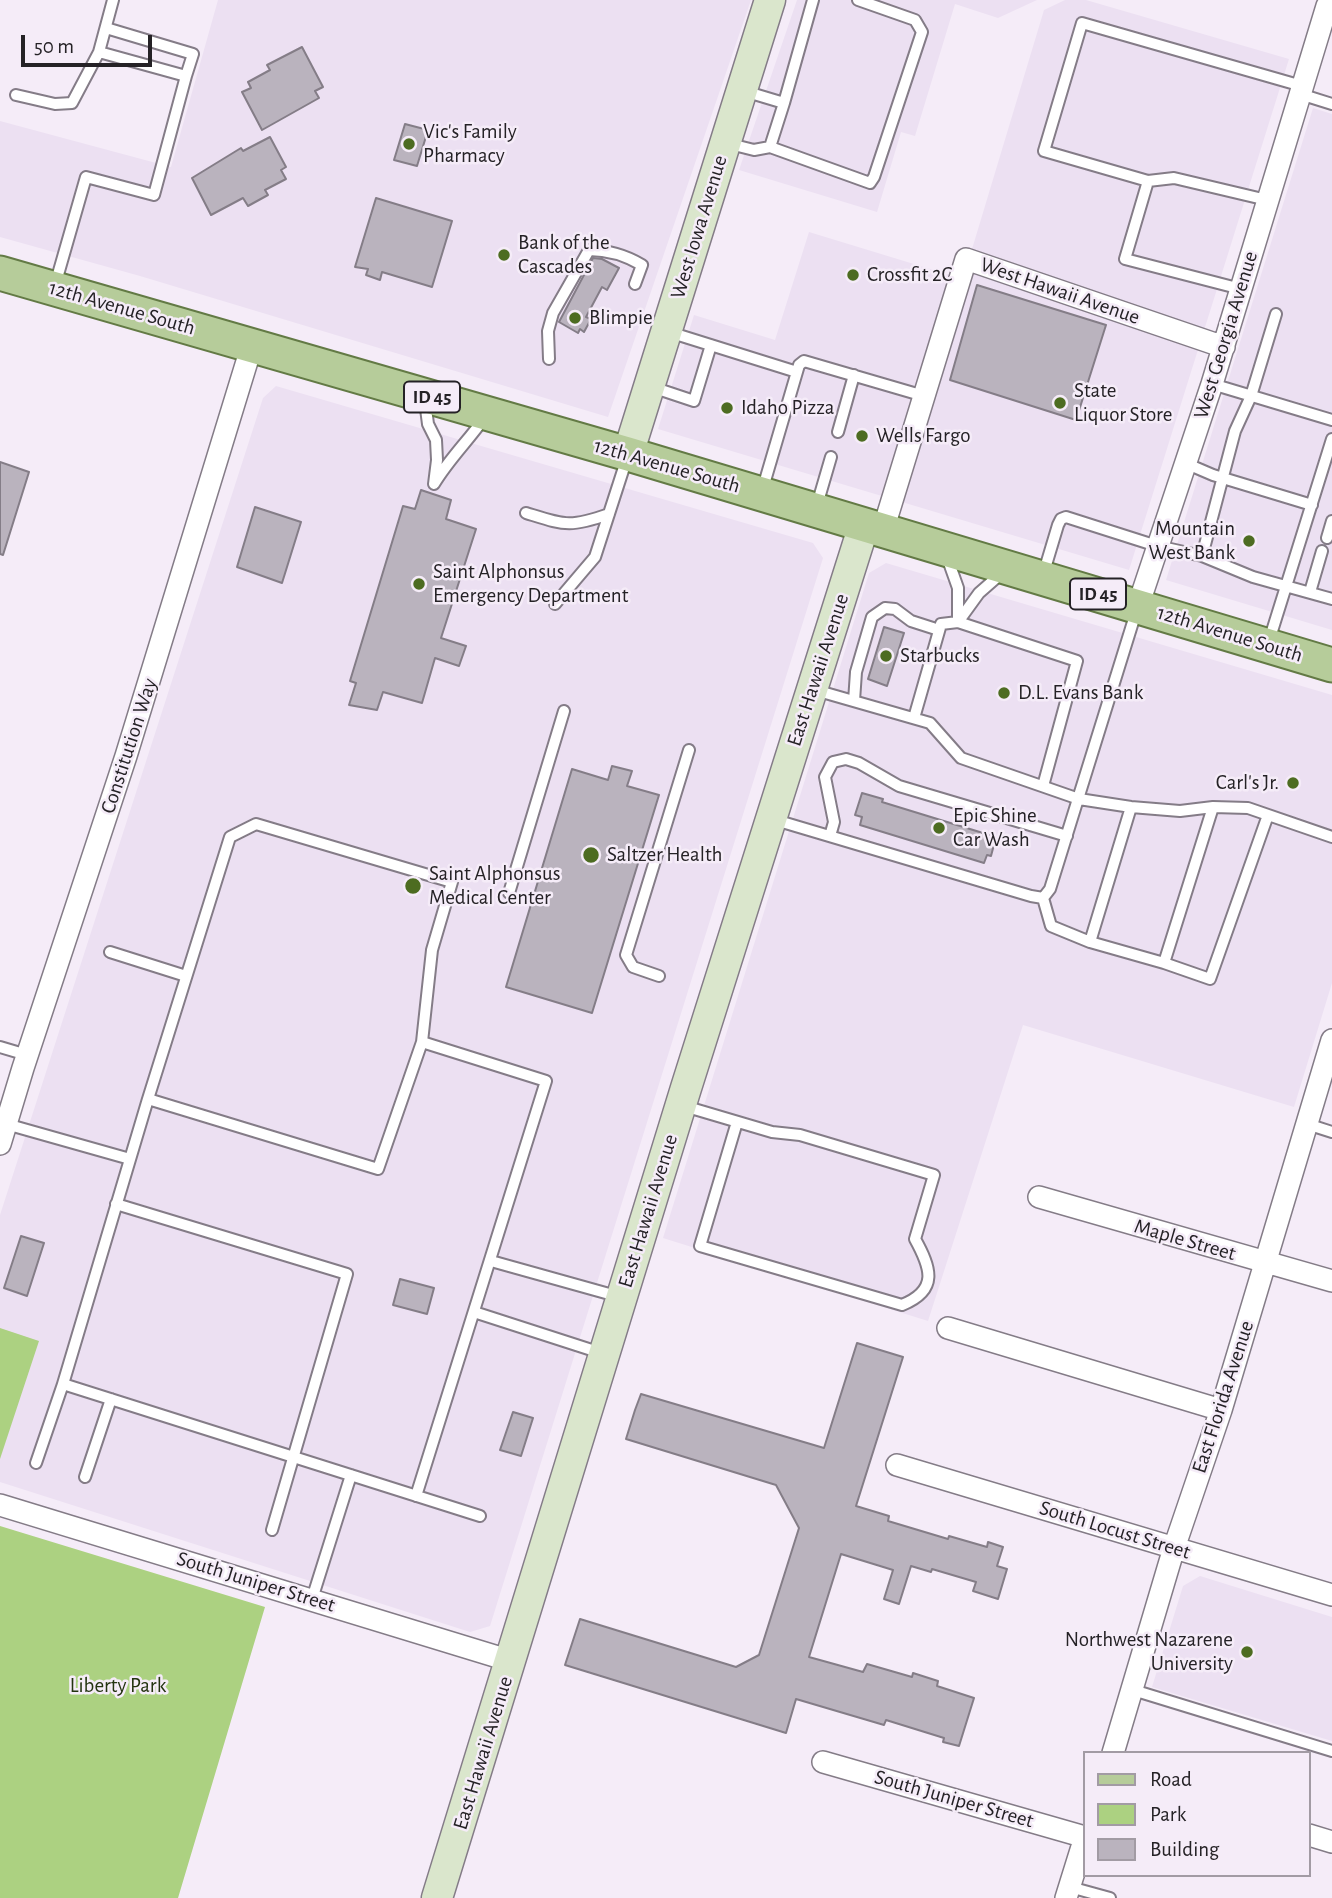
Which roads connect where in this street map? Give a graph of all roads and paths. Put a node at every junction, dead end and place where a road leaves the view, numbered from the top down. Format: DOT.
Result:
graph roads {
  1 [pos="113,0"];
  2 [pos="770,0"];
  3 [pos="813,0"];
  4 [pos="858,0"];
  5 [pos="1332,0"];
  6 [pos="106,28"];
  7 [pos="99,52"];
  8 [pos="186,76"];
  9 [pos="1301,90"];
  10 [pos="742,91"];
  11 [pos="16,95"];
  12 [pos="784,103"];
  13 [pos="1332,104"];
  14 [pos="725,143"];
  15 [pos="771,147"];
  16 [pos="1148,181"];
  17 [pos="1267,200"];
  18 [pos="0,273"];
  19 [pos="635,284"];
  20 [pos="54,288"];
  21 [pos="1241,289"];
  22 [pos="1276,314"];
  23 [pos="667,331"];
  24 [pos="252,345"];
  25 [pos="711,345"];
  26 [pos="1224,347"];
  27 [pos="550,359"];
  28 [pos="797,372"];
  29 [pos="854,375"];
  30 [pos="1212,384"];
  31 [pos="649,386"];
  32 [pos="424,395"];
  33 [pos="924,396"];
  34 [pos="1251,396"];
  35 [pos="488,414"];
  36 [pos="1332,421"];
  37 [pos="838,432"];
  38 [pos="1332,439"];
  39 [pos="628,454"];
  40 [pos="831,457"];
  41 [pos="1185,463"];
  42 [pos="1222,477"];
  43 [pos="1320,477"];
  44 [pos="1332,481"];
  45 [pos="761,494"];
  46 [pos="1312,505"];
  47 [pos="815,510"];
  48 [pos="526,513"];
  49 [pos="609,514"];
  50 [pos="1332,521"];
  51 [pos="873,528"];
  52 [pos="1326,538"];
  53 [pos="1157,546"];
  54 [pos="943,548"];
  55 [pos="1322,551"];
  56 [pos="1202,556"];
  57 [pos="1008,568"];
  58 [pos="1042,578"];
  59 [pos="1286,586"];
  60 [pos="1310,592"];
  61 [pos="1332,599"];
  62 [pos="555,604"];
  63 [pos="1138,606"];
  64 [pos="958,622"];
  65 [pos="939,630"];
  66 [pos="1268,645"];
  67 [pos="1332,665"];
  68 [pos="812,689"];
  69 [pos="854,701"];
  70 [pos="564,711"];
  71 [pos="914,719"];
  72 [pos="689,750"];
  73 [pos="1043,786"];
  74 [pos="1079,799"];
  75 [pos="1131,807"];
  76 [pos="1213,807"];
  77 [pos="1268,815"];
  78 [pos="771,819"];
  79 [pos="830,836"];
  80 [pos="1067,836"];
  81 [pos="1332,837"];
  82 [pos="509,893"];
  83 [pos="1043,898"];
  84 [pos="1090,942"];
  85 [pos="110,952"];
  86 [pos="1164,963"];
  87 [pos="186,976"];
  88 [pos="659,976"];
  89 [pos="1332,1040"];
  90 [pos="422,1042"];
  91 [pos="0,1047"];
  92 [pos="27,1055"];
  93 [pos="148,1099"];
  94 [pos="681,1105"];
  95 [pos="737,1122"];
  96 [pos="1307,1124"];
  97 [pos="1332,1132"];
  98 [pos="3,1134"];
  99 [pos="130,1159"];
  100 [pos="1039,1197"];
  101 [pos="116,1204"];
  102 [pos="491,1261"];
  103 [pos="1265,1263"];
  104 [pos="1332,1281"];
  105 [pos="621,1298"];
  106 [pos="474,1312"];
  107 [pos="948,1328"];
  108 [pos="605,1354"];
  109 [pos="63,1384"];
  110 [pos="111,1399"];
  111 [pos="1221,1410"];
  112 [pos="293,1456"];
  113 [pos="36,1463"];
  114 [pos="897,1465"];
  115 [pos="351,1475"];
  116 [pos="85,1477"];
  117 [pos="416,1496"];
  118 [pos="0,1505"];
  119 [pos="480,1516"];
  120 [pos="272,1530"];
  121 [pos="1174,1548"];
  122 [pos="1332,1595"];
  123 [pos="312,1599"];
  124 [pos="511,1661"];
  125 [pos="1133,1690"];
  126 [pos="1114,1751"];
  127 [pos="1332,1751"];
  128 [pos="824,1762"];
  129 [pos="1311,1836"];
  130 [pos="1084,1837"];
  131 [pos="1084,1840"];
  132 [pos="1332,1842"];
  133 [pos="1068,1892"];
  134 [pos="437,1898"];
  135 [pos="1110,1898"];
  1 -- 6 [label="lane"];
  2 -- 10 [label="street, West Iowa Avenue"];
  3 -- 12 [label="lane"];
  4 -- 15 [label="lane"];
  5 -- 9 [label="street, West Georgia Avenue"];
  6 -- 7 [label="lane"];
  6 -- 8 [label="lane"];
  7 -- 8 [label="lane"];
  7 -- 11 [label="lane"];
  8 -- 20 [label="lane"];
  9 -- 13 [label="lane"];
  9 -- 16 [label="lane"];
  9 -- 17 [label="street, West Georgia Avenue"];
  10 -- 12 [label="lane"];
  10 -- 14 [label="street, West Iowa Avenue"];
  12 -- 15 [label="lane"];
  14 -- 15 [label="lane"];
  14 -- 23 [label="street, West Iowa Avenue"];
  16 -- 17 [label="lane"];
  16 -- 21 [label="lane"];
  17 -- 21 [label="street, West Georgia Avenue"];
  18 -- 20 [label="main road, 12th Avenue South / ID 45"];
  19 -- 27 [label="lane"];
  20 -- 24 [label="main road, 12th Avenue South / ID 45"];
  21 -- 26 [label="street, West Georgia Avenue"];
  22 -- 34 [label="lane"];
  23 -- 25 [label="lane"];
  23 -- 31 [label="street, West Iowa Avenue"];
  24 -- 32 [label="main road, 12th Avenue South / ID 45"];
  24 -- 92 [label="street, Constitution Way"];
  25 -- 28 [label="lane"];
  25 -- 31 [label="lane"];
  26 -- 30 [label="street, West Georgia Avenue"];
  26 -- 33 [label="street, West Hawaii Avenue"];
  28 -- 29 [label="lane"];
  28 -- 45 [label="lane"];
  29 -- 33 [label="lane"];
  29 -- 37 [label="lane"];
  30 -- 34 [label="lane"];
  30 -- 41 [label="street, West Georgia Avenue"];
  31 -- 39 [label="street, West Iowa Avenue"];
  32 -- 35 [label="main road, 12th Avenue South / ID 45"];
  32 -- 35 [label="lane"];
  33 -- 51 [label="street, West Hawaii Avenue"];
  34 -- 36 [label="lane"];
  34 -- 42 [label="lane"];
  35 -- 39 [label="main road, 12th Avenue South / ID 45"];
  38 -- 43 [label="lane"];
  39 -- 45 [label="main road, 12th Avenue South / ID 45"];
  39 -- 49 [label="lane"];
  40 -- 47 [label="lane"];
  41 -- 42 [label="lane"];
  41 -- 53 [label="street, West Georgia Avenue"];
  42 -- 46 [label="lane"];
  42 -- 56 [label="lane"];
  43 -- 44 [label="lane"];
  43 -- 46 [label="lane"];
  45 -- 47 [label="main road, 12th Avenue South / ID 45"];
  46 -- 59 [label="lane"];
  47 -- 51 [label="main road, 12th Avenue South / ID 45"];
  48 -- 49 [label="lane"];
  49 -- 62 [label="lane"];
  50 -- 52 [label="lane"];
  51 -- 54 [label="main road, 12th Avenue South / ID 45"];
  51 -- 68 [label="street, East Hawaii Avenue"];
  53 -- 56 [label="lane"];
  53 -- 58 [label="lane"];
  53 -- 63 [label="street, West Georgia Avenue"];
  54 -- 57 [label="main road, 12th Avenue South / ID 45"];
  54 -- 64 [label="lane"];
  55 -- 60 [label="lane"];
  56 -- 59 [label="lane"];
  57 -- 58 [label="main road, 12th Avenue South / ID 45"];
  57 -- 64 [label="lane"];
  58 -- 63 [label="main road, 12th Avenue South / ID 45"];
  59 -- 60 [label="lane"];
  59 -- 66 [label="lane"];
  60 -- 61 [label="lane"];
  63 -- 66 [label="main road, 12th Avenue South / ID 45"];
  63 -- 74 [label="lane"];
  64 -- 65 [label="lane"];
  64 -- 73 [label="lane"];
  65 -- 69 [label="lane"];
  65 -- 71 [label="lane"];
  66 -- 67 [label="main road, 12th Avenue South / ID 45"];
  68 -- 69 [label="lane"];
  68 -- 78 [label="street, East Hawaii Avenue"];
  69 -- 71 [label="lane"];
  70 -- 82 [label="lane"];
  71 -- 73 [label="lane"];
  72 -- 88 [label="lane"];
  73 -- 74 [label="lane"];
  74 -- 75 [label="lane"];
  74 -- 80 [label="lane"];
  75 -- 76 [label="lane"];
  75 -- 84 [label="lane"];
  76 -- 77 [label="lane"];
  76 -- 86 [label="lane"];
  77 -- 81 [label="lane"];
  77 -- 86 [label="lane"];
  78 -- 79 [label="lane"];
  78 -- 94 [label="street, East Hawaii Avenue"];
  79 -- 80 [label="lane"];
  79 -- 83 [label="lane"];
  80 -- 83 [label="lane"];
  83 -- 84 [label="lane"];
  84 -- 86 [label="lane"];
  85 -- 87 [label="lane"];
  87 -- 90 [label="lane"];
  87 -- 93 [label="lane"];
  89 -- 96 [label="street, East Florida Avenue"];
  90 -- 93 [label="lane"];
  90 -- 102 [label="lane"];
  91 -- 92 [label="lane"];
  92 -- 98 [label="street, Constitution Way"];
  93 -- 99 [label="lane"];
  94 -- 95 [label="lane"];
  94 -- 105 [label="street, East Hawaii Avenue"];
  95 -- 95 [label="lane"];
  96 -- 97 [label="lane"];
  96 -- 103 [label="street, East Florida Avenue"];
  98 -- 99 [label="lane"];
  99 -- 101 [label="lane"];
  100 -- 103 [label="street, Maple Street"];
  101 -- 109 [label="lane"];
  101 -- 112 [label="lane"];
  102 -- 105 [label="lane"];
  102 -- 106 [label="lane"];
  103 -- 104 [label="street, Maple Street"];
  103 -- 111 [label="street, East Florida Avenue"];
  105 -- 108 [label="street, East Hawaii Avenue"];
  106 -- 108 [label="lane"];
  106 -- 117 [label="lane"];
  107 -- 111 [label="street"];
  108 -- 124 [label="street, East Hawaii Avenue"];
  109 -- 110 [label="lane"];
  109 -- 113 [label="lane"];
  110 -- 112 [label="lane"];
  110 -- 116 [label="lane"];
  111 -- 121 [label="street, East Florida Avenue"];
  112 -- 115 [label="lane"];
  112 -- 120 [label="lane"];
  114 -- 121 [label="street, South Locust Street"];
  115 -- 117 [label="lane"];
  115 -- 123 [label="lane"];
  117 -- 119 [label="lane"];
  118 -- 123 [label="street, South Juniper Street"];
  121 -- 122 [label="street, South Locust Street"];
  121 -- 125 [label="street, East Florida Avenue"];
  123 -- 124 [label="street, South Juniper Street"];
  124 -- 134 [label="street, East Hawaii Avenue"];
  125 -- 126 [label="street, East Florida Avenue"];
  125 -- 127 [label="lane"];
  128 -- 130 [label="street, South Juniper Street"];
  129 -- 132 [label="street"];
  131 -- 133 [label="street"];
  133 -- 135 [label="lane"];
}
